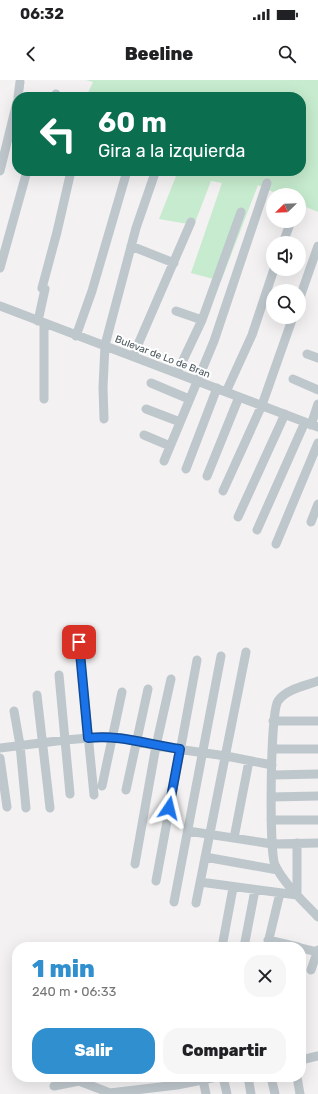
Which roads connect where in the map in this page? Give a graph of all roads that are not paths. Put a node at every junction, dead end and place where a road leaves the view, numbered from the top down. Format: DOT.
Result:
graph roads {
  1 [pos="20,82"];
  2 [pos="19,92"];
  3 [pos="12,122"];
  4 [pos="0,171"];
  5 [pos="26,176"];
  6 [pos="70,176"];
  7 [pos="125,176"];
  8 [pos="154,176"];
  9 [pos="267,183"];
  10 [pos="241,212"];
  11 [pos="191,222"];
  12 [pos="131,246"];
  13 [pos="318,246"];
  14 [pos="174,263"];
  15 [pos="0,268"];
  16 [pos="272,276"];
  17 [pos="305,284"];
  18 [pos="0,306"];
  19 [pos="176,312"];
  20 [pos="202,320"];
  21 [pos="41,322"];
  22 [pos="291,324"];
  23 [pos="76,336"];
  24 [pos="105,345"];
  25 [pos="307,354"];
  26 [pos="133,356"];
  27 [pos="318,358"];
  28 [pos="177,373"];
  29 [pos="293,379"];
  30 [pos="197,380"];
  31 [pos="151,383"];
  32 [pos="217,388"];
  33 [pos="318,390"];
  34 [pos="226,392"];
  35 [pos="239,397"];
  36 [pos="44,399"];
  37 [pos="189,399"];
  38 [pos="318,404"];
  39 [pos="262,405"];
  40 [pos="146,409"];
  41 [pos="285,414"];
  42 [pos="104,419"];
  43 [pos="180,422"];
  44 [pos="311,424"];
  45 [pos="144,435"];
  46 [pos="318,442"];
  47 [pos="170,446"];
  48 [pos="164,461"];
  49 [pos="186,469"];
  50 [pos="207,476"];
  51 [pos="223,491"];
  52 [pos="318,504"];
  53 [pos="238,517"];
  54 [pos="311,522"];
  55 [pos="257,530"];
  56 [pos="276,544"];
  57 [pos="79,642"];
  58 [pos="246,652"];
  59 [pos="221,656"];
  60 [pos="197,660"];
  61 [pos="58,675"];
  62 [pos="171,679"];
  63 [pos="318,681"];
  64 [pos="148,689"];
  65 [pos="122,692"];
  66 [pos="37,695"];
  67 [pos="14,711"];
  68 [pos="273,721"];
  69 [pos="318,721"];
  70 [pos="113,736"];
  71 [pos="88,738"];
  72 [pos="65,740"];
  73 [pos="136,741"];
  74 [pos="42,744"];
  75 [pos="20,746"];
  76 [pos="156,746"];
  77 [pos="0,748"];
  78 [pos="180,749"];
  79 [pos="272,749"];
  80 [pos="318,749"];
  81 [pos="203,753"];
  82 [pos="226,756"];
  83 [pos="0,758"];
  84 [pos="249,761"];
  85 [pos="272,765"];
  86 [pos="318,774"];
  87 [pos="273,775"];
  88 [pos="102,786"];
  89 [pos="126,790"];
  90 [pos="70,794"];
  91 [pos="94,796"];
  92 [pos="318,796"];
  93 [pos="271,797"];
  94 [pos="7,807"];
  95 [pos="26,808"];
  96 [pos="50,808"];
  97 [pos="272,820"];
  98 [pos="318,820"];
  99 [pos="188,831"];
  100 [pos="211,834"];
  101 [pos="234,838"];
  102 [pos="298,843"];
  103 [pos="318,843"];
  104 [pos="272,844"];
  105 [pos="205,857"];
  106 [pos="135,864"];
  107 [pos="278,870"];
  108 [pos="156,882"];
  109 [pos="200,882"];
  110 [pos="233,888"];
  111 [pos="255,890"];
  112 [pos="280,893"];
  113 [pos="297,895"];
  114 [pos="174,902"];
  115 [pos="196,903"];
  116 [pos="318,917"];
  117 [pos="223,942"];
  118 [pos="245,942"];
  119 [pos="268,942"];
  120 [pos="306,949"];
  121 [pos="318,951"];
  122 [pos="311,970"];
  123 [pos="318,1056"];
  124 [pos="306,1059"];
  125 [pos="68,1082"];
  126 [pos="84,1082"];
  127 [pos="198,1082"];
  128 [pos="203,1082"];
  129 [pos="225,1082"];
  130 [pos="249,1082"];
  131 [pos="272,1082"];
  132 [pos="298,1082"];
  133 [pos="54,1086"];
  134 [pos="178,1090"];
  135 [pos="109,1094"];
  136 [pos="206,1094"];
  137 [pos="227,1094"];
  138 [pos="251,1094"];
  139 [pos="274,1094"];
  140 [pos="300,1094"];
  1 -- 2 [label="street"];
  3 -- 4 [label="street"];
  5 -- 15 [label="street"];
  6 -- 21 [label="street"];
  7 -- 23 [label="street"];
  8 -- 12 [label="street"];
  9 -- 30 [label="street"];
  10 -- 20 [label="street"];
  11 -- 14 [label="street"];
  12 -- 14 [label="street"];
  12 -- 24 [label="street"];
  13 -- 17 [label="street"];
  14 -- 26 [label="street"];
  16 -- 34 [label="street"];
  18 -- 21 [label="street, Bulevar de Lo de Bran"];
  19 -- 20 [label="street"];
  20 -- 28 [label="street"];
  21 -- 23 [label="street, Bulevar de Lo de Bran"];
  21 -- 36 [label="street"];
  22 -- 39 [label="street"];
  23 -- 24 [label="street, Bulevar de Lo de Bran"];
  24 -- 26 [label="street, Bulevar de Lo de Bran"];
  24 -- 42 [label="street"];
  25 -- 27 [label="street"];
  26 -- 28 [label="street, Bulevar de Lo de Bran"];
  28 -- 30 [label="street, Bulevar de Lo de Bran"];
  29 -- 33 [label="street"];
  30 -- 32 [label="street, Bulevar de Lo de Bran"];
  30 -- 37 [label="street"];
  31 -- 37 [label="street"];
  32 -- 34 [label="street, Bulevar de Lo de Bran"];
  32 -- 49 [label="street"];
  34 -- 35 [label="street, Bulevar de Lo de Bran"];
  35 -- 39 [label="street, Bulevar de Lo de Bran"];
  35 -- 50 [label="street"];
  37 -- 43 [label="street"];
  38 -- 44 [label="street"];
  39 -- 41 [label="street, Bulevar de Lo de Bran"];
  39 -- 51 [label="street"];
  40 -- 43 [label="street"];
  41 -- 44 [label="street, Bulevar de Lo de Bran"];
  41 -- 53 [label="street"];
  43 -- 47 [label="street"];
  44 -- 55 [label="street"];
  45 -- 47 [label="street"];
  46 -- 56 [label="street"];
  47 -- 48 [label="street"];
  52 -- 54 [label="street"];
  57 -- 71 [label="street"];
  58 -- 82 [label="street"];
  59 -- 81 [label="street"];
  60 -- 78 [label="street"];
  61 -- 72 [label="street"];
  62 -- 76 [label="street"];
  63 -- 68 [label="street"];
  64 -- 73 [label="street"];
  65 -- 70 [label="street"];
  66 -- 74 [label="street"];
  67 -- 75 [label="street"];
  68 -- 69 [label="street"];
  68 -- 79 [label="street"];
  70 -- 71 [label="street"];
  70 -- 73 [label="street"];
  70 -- 88 [label="street"];
  71 -- 72 [label="street"];
  71 -- 91 [label="street"];
  72 -- 74 [label="street"];
  72 -- 90 [label="street"];
  73 -- 76 [label="street"];
  73 -- 89 [label="street"];
  74 -- 75 [label="street"];
  74 -- 96 [label="street"];
  75 -- 77 [label="street"];
  75 -- 95 [label="street"];
  76 -- 78 [label="street"];
  76 -- 106 [label="street"];
  78 -- 81 [label="street"];
  78 -- 108 [label="street"];
  79 -- 80 [label="street"];
  79 -- 85 [label="street"];
  81 -- 82 [label="street"];
  81 -- 99 [label="street"];
  82 -- 84 [label="street"];
  82 -- 100 [label="street"];
  83 -- 94 [label="street"];
  84 -- 85 [label="street"];
  84 -- 101 [label="street"];
  85 -- 87 [label="street"];
  86 -- 87 [label="street"];
  87 -- 93 [label="street"];
  92 -- 93 [label="street"];
  93 -- 97 [label="street"];
  97 -- 98 [label="street"];
  97 -- 104 [label="street"];
  99 -- 100 [label="street"];
  99 -- 114 [label="street"];
  100 -- 101 [label="street"];
  100 -- 105 [label="street"];
  101 -- 104 [label="street"];
  102 -- 103 [label="street"];
  102 -- 104 [label="street"];
  102 -- 113 [label="street"];
  104 -- 107 [label="street"];
  105 -- 107 [label="street"];
  105 -- 109 [label="street"];
  107 -- 113 [label="street"];
  109 -- 110 [label="street"];
  109 -- 115 [label="street"];
  110 -- 111 [label="street"];
  110 -- 117 [label="street"];
  111 -- 112 [label="street"];
  111 -- 118 [label="street"];
  112 -- 113 [label="street"];
  112 -- 119 [label="street"];
  113 -- 116 [label="street"];
  120 -- 121 [label="street"];
  121 -- 122 [label="street"];
  123 -- 124 [label="street"];
  125 -- 133 [label="street"];
  126 -- 135 [label="street"];
  127 -- 134 [label="street"];
  128 -- 136 [label="street"];
  129 -- 137 [label="street"];
  130 -- 138 [label="street"];
  131 -- 139 [label="street"];
  132 -- 140 [label="street"];
  134 -- 135 [label="street"];
}
